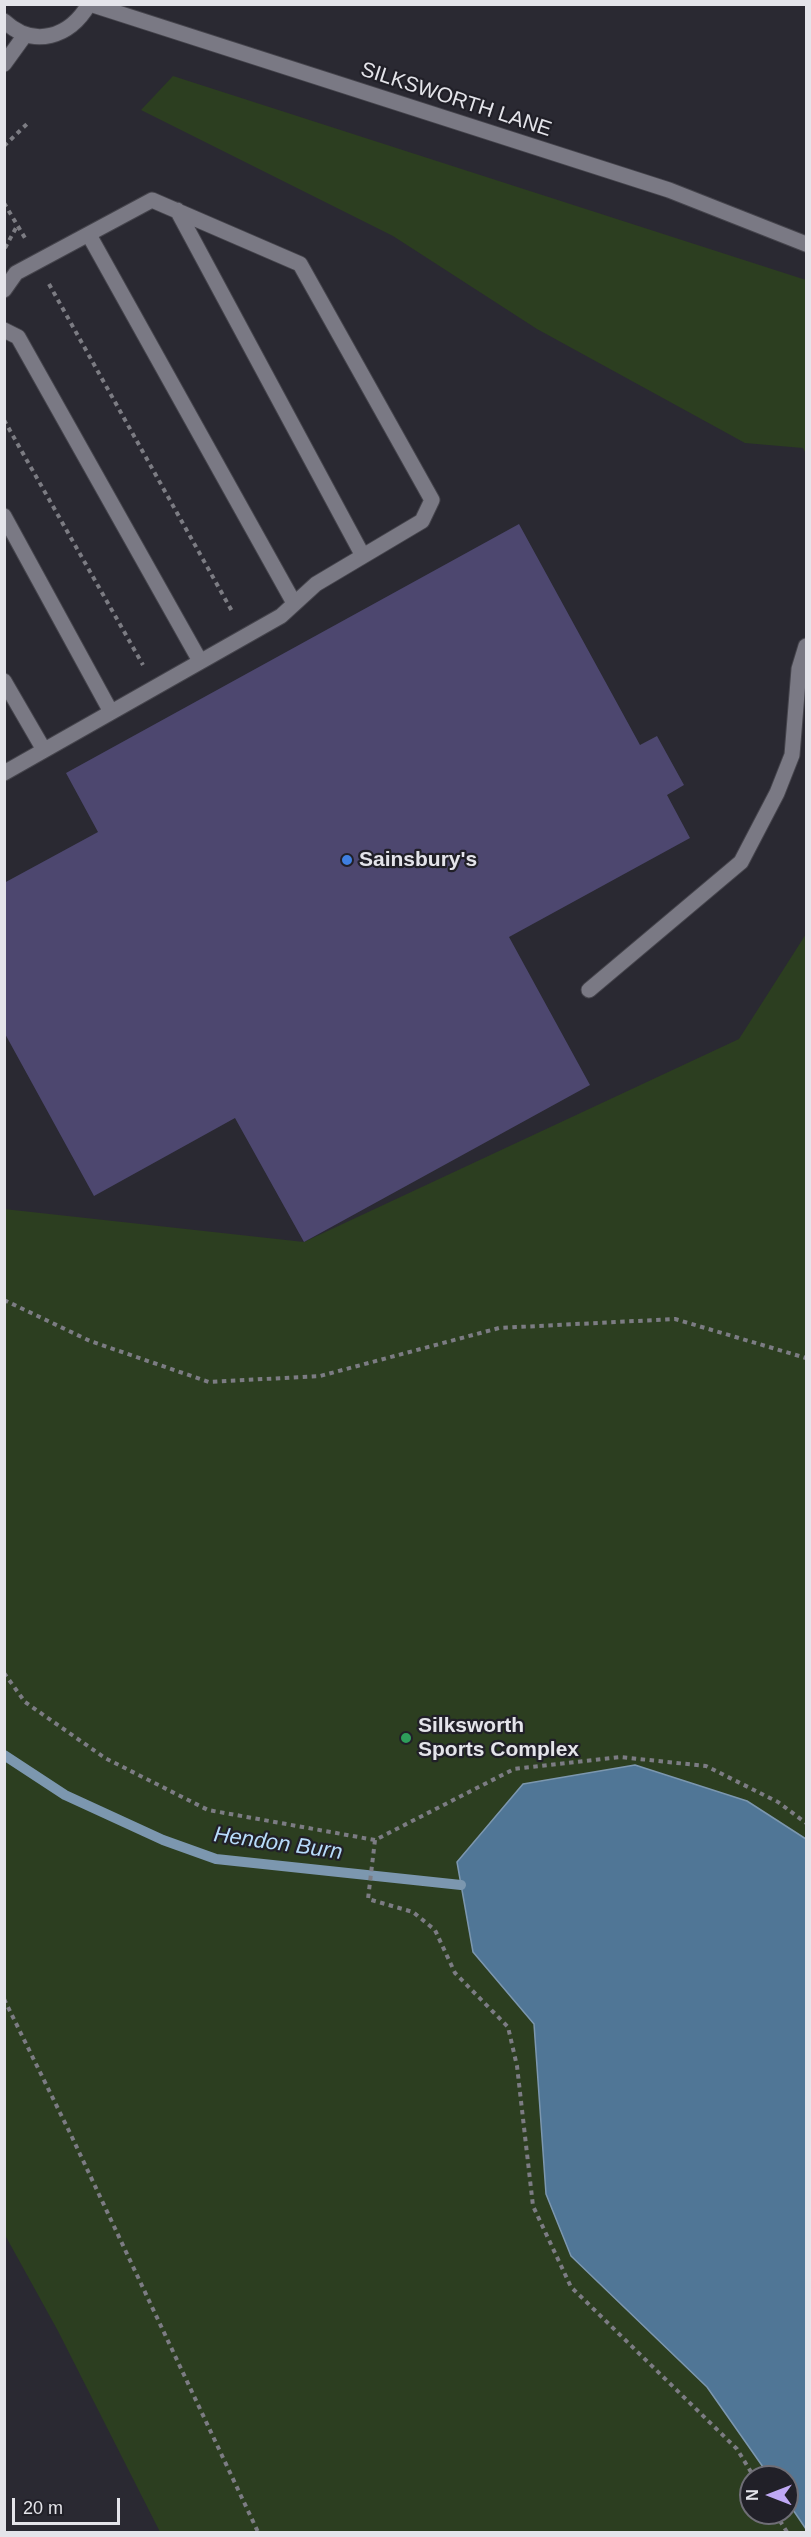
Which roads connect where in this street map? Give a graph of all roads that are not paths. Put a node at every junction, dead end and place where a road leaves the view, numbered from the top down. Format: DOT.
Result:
graph roads {
  1 [pos="89,4"];
  2 [pos="4,21"];
  3 [pos="25,34"];
  4 [pos="4,64"];
  5 [pos="177,210"];
  6 [pos="89,236"];
  7 [pos="807,244"];
  8 [pos="4,290"];
  9 [pos="4,330"];
  10 [pos="4,516"];
  11 [pos="363,556"];
  12 [pos="294,603"];
  13 [pos="807,646"];
  14 [pos="200,661"];
  15 [pos="4,681"];
  16 [pos="111,712"];
  17 [pos="44,750"];
  18 [pos="4,773"];
  19 [pos="590,990"];
  1 -- 3 [label="street, SILKSWORTH LANE"];
  1 -- 7 [label="street, SILKSWORTH LANE"];
  2 -- 3 [label="street, SILKSWORTH LANE"];
  3 -- 4 [label="street"];
  5 -- 6 [label="street"];
  5 -- 11 [label="street"];
  5 -- 11 [label="street"];
  6 -- 8 [label="street"];
  6 -- 12 [label="street"];
  9 -- 14 [label="street"];
  10 -- 16 [label="street"];
  11 -- 12 [label="street"];
  12 -- 14 [label="street"];
  13 -- 19 [label="street"];
  14 -- 16 [label="street"];
  15 -- 17 [label="street"];
  16 -- 17 [label="street"];
  17 -- 18 [label="street"];
}
